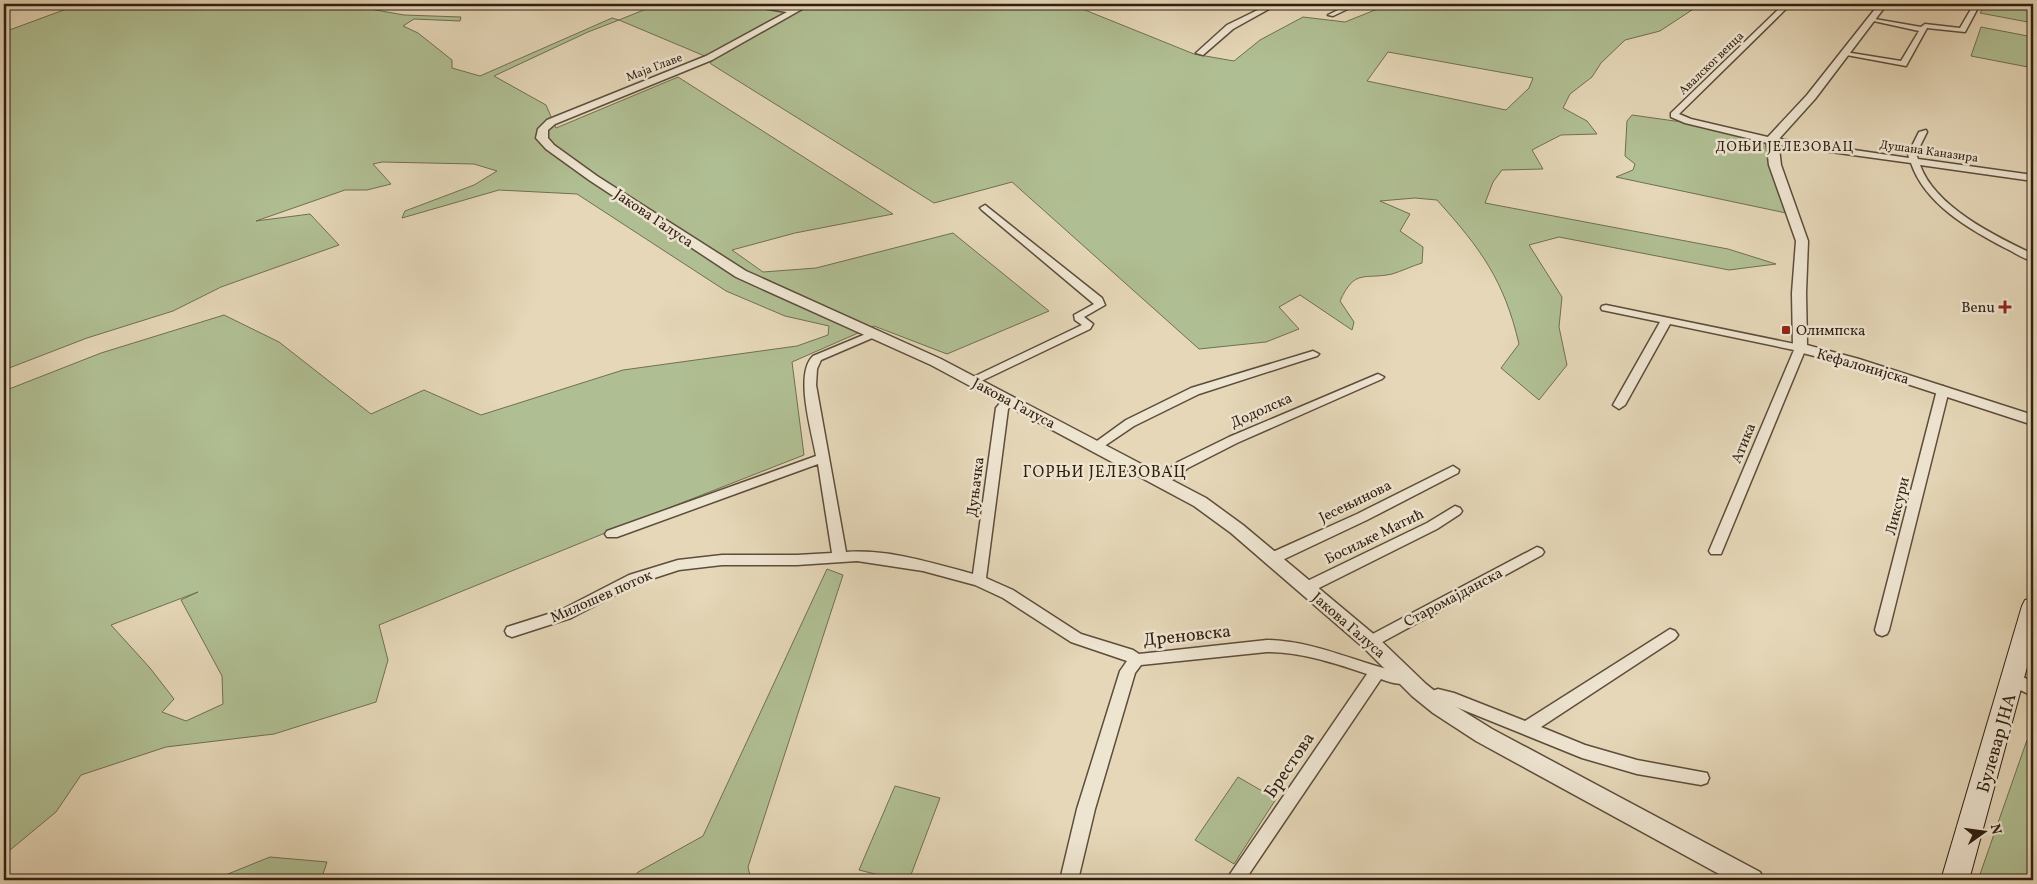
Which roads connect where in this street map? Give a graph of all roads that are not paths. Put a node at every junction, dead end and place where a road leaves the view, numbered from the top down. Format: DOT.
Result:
graph roads {
  1 [pos="756,4"];
  2 [pos="807,4"];
  3 [pos="1275,4"];
  4 [pos="1355,4"];
  5 [pos="1788,4"];
  6 [pos="1883,4"];
  7 [pos="1977,4"];
  8 [pos="794,10"];
  9 [pos="1331,15"];
  10 [pos="1872,19"];
  11 [pos="1922,29"];
  12 [pos="1200,53"];
  13 [pos="1845,54"];
  14 [pos="1676,117"];
  15 [pos="1923,132"];
  16 [pos="1772,141"];
  17 [pos="565,158"];
  18 [pos="1914,161"];
  19 [pos="2033,178"];
  20 [pos="985,208"];
  21 [pos="2033,258"];
  22 [pos="1606,308"];
  23 [pos="1667,320"];
  24 [pos="873,334"];
  25 [pos="1800,348"];
  26 [pos="1313,354"];
  27 [pos="1378,377"];
  28 [pos="973,381"];
  29 [pos="1943,390"];
  30 [pos="1008,400"];
  31 [pos="1620,405"];
  32 [pos="2031,418"];
  33 [pos="1096,446"];
  34 [pos="822,458"];
  35 [pos="1453,470"];
  36 [pos="1162,481"];
  37 [pos="1455,511"];
  38 [pos="612,534"];
  39 [pos="1716,551"];
  40 [pos="1537,552"];
  41 [pos="840,556"];
  42 [pos="1272,559"];
  43 [pos="979,581"];
  44 [pos="1306,588"];
  45 [pos="2033,606"];
  46 [pos="1882,630"];
  47 [pos="512,631"];
  48 [pos="1670,635"];
  49 [pos="1370,642"];
  50 [pos="1137,660"];
  51 [pos="1377,672"];
  52 [pos="1407,678"];
  53 [pos="2024,684"];
  54 [pos="1429,698"];
  55 [pos="1528,728"];
  56 [pos="1701,778"];
  57 [pos="1069,880"];
  58 [pos="1235,880"];
  59 [pos="1752,880"];
  60 [pos="1956,880"];
  1 -- 8 [label="street"];
  2 -- 8 [label="street, Маја Главе"];
  3 -- 12 [label="street"];
  4 -- 9 [label="street"];
  5 -- 14 [label="street, Авалског венца"];
  6 -- 10 [label="street"];
  7 -- 11 [label="street"];
  8 -- 17 [label="street, Маја Главе"];
  10 -- 11 [label="street"];
  10 -- 13 [label="street"];
  11 -- 13 [label="street"];
  13 -- 16 [label="street"];
  14 -- 16 [label="street, Душана Каназира"];
  15 -- 18 [label="street"];
  16 -- 18 [label="street, Душана Каназира"];
  16 -- 25 [label="street"];
  17 -- 24 [label="street, Јакова Галуса"];
  18 -- 19 [label="street, Душана Каназира"];
  18 -- 21 [label="street"];
  20 -- 28 [label="street"];
  22 -- 23 [label="street, Кефалонијска"];
  23 -- 25 [label="street, Кефалонијска"];
  23 -- 31 [label="street"];
  24 -- 28 [label="street, Јакова Галуса"];
  24 -- 34 [label="street"];
  25 -- 29 [label="street, Кефалонијска"];
  25 -- 39 [label="street, Атика"];
  26 -- 33 [label="street"];
  27 -- 36 [label="street, Додолска"];
  28 -- 30 [label="street, Јакова Галуса"];
  29 -- 32 [label="street, Кефалонијска"];
  29 -- 46 [label="street, Ликсури"];
  30 -- 33 [label="street, Јакова Галуса"];
  30 -- 43 [label="street, Дуњачка"];
  33 -- 36 [label="street, Јакова Галуса"];
  34 -- 38 [label="street"];
  34 -- 41 [label="street"];
  35 -- 42 [label="street, Јесењинова"];
  36 -- 42 [label="street, Јакова Галуса"];
  37 -- 44 [label="street, Босиљке Матић"];
  40 -- 49 [label="street, Старомајданска"];
  41 -- 43 [label="street, Милошев поток"];
  41 -- 47 [label="street, Милошев поток"];
  42 -- 44 [label="street, Јакова Галуса"];
  43 -- 50 [label="street, Милошев поток"];
  44 -- 49 [label="street, Јакова Галуса"];
  45 -- 53 [label="main road, Булевар ЈНА"];
  48 -- 55 [label="street"];
  49 -- 52 [label="street, Јакова Галуса"];
  50 -- 51 [label="street, Дреновска"];
  50 -- 57 [label="street, Дреновска"];
  51 -- 52 [label="street, Дреновска"];
  51 -- 58 [label="street, Брестова"];
  52 -- 54 [label="street, Јакова Галуса"];
  53 -- 60 [label="main road, Булевар ЈНА"];
  54 -- 55 [label="street"];
  54 -- 59 [label="street, Јакова Галуса"];
  55 -- 56 [label="street"];
}
